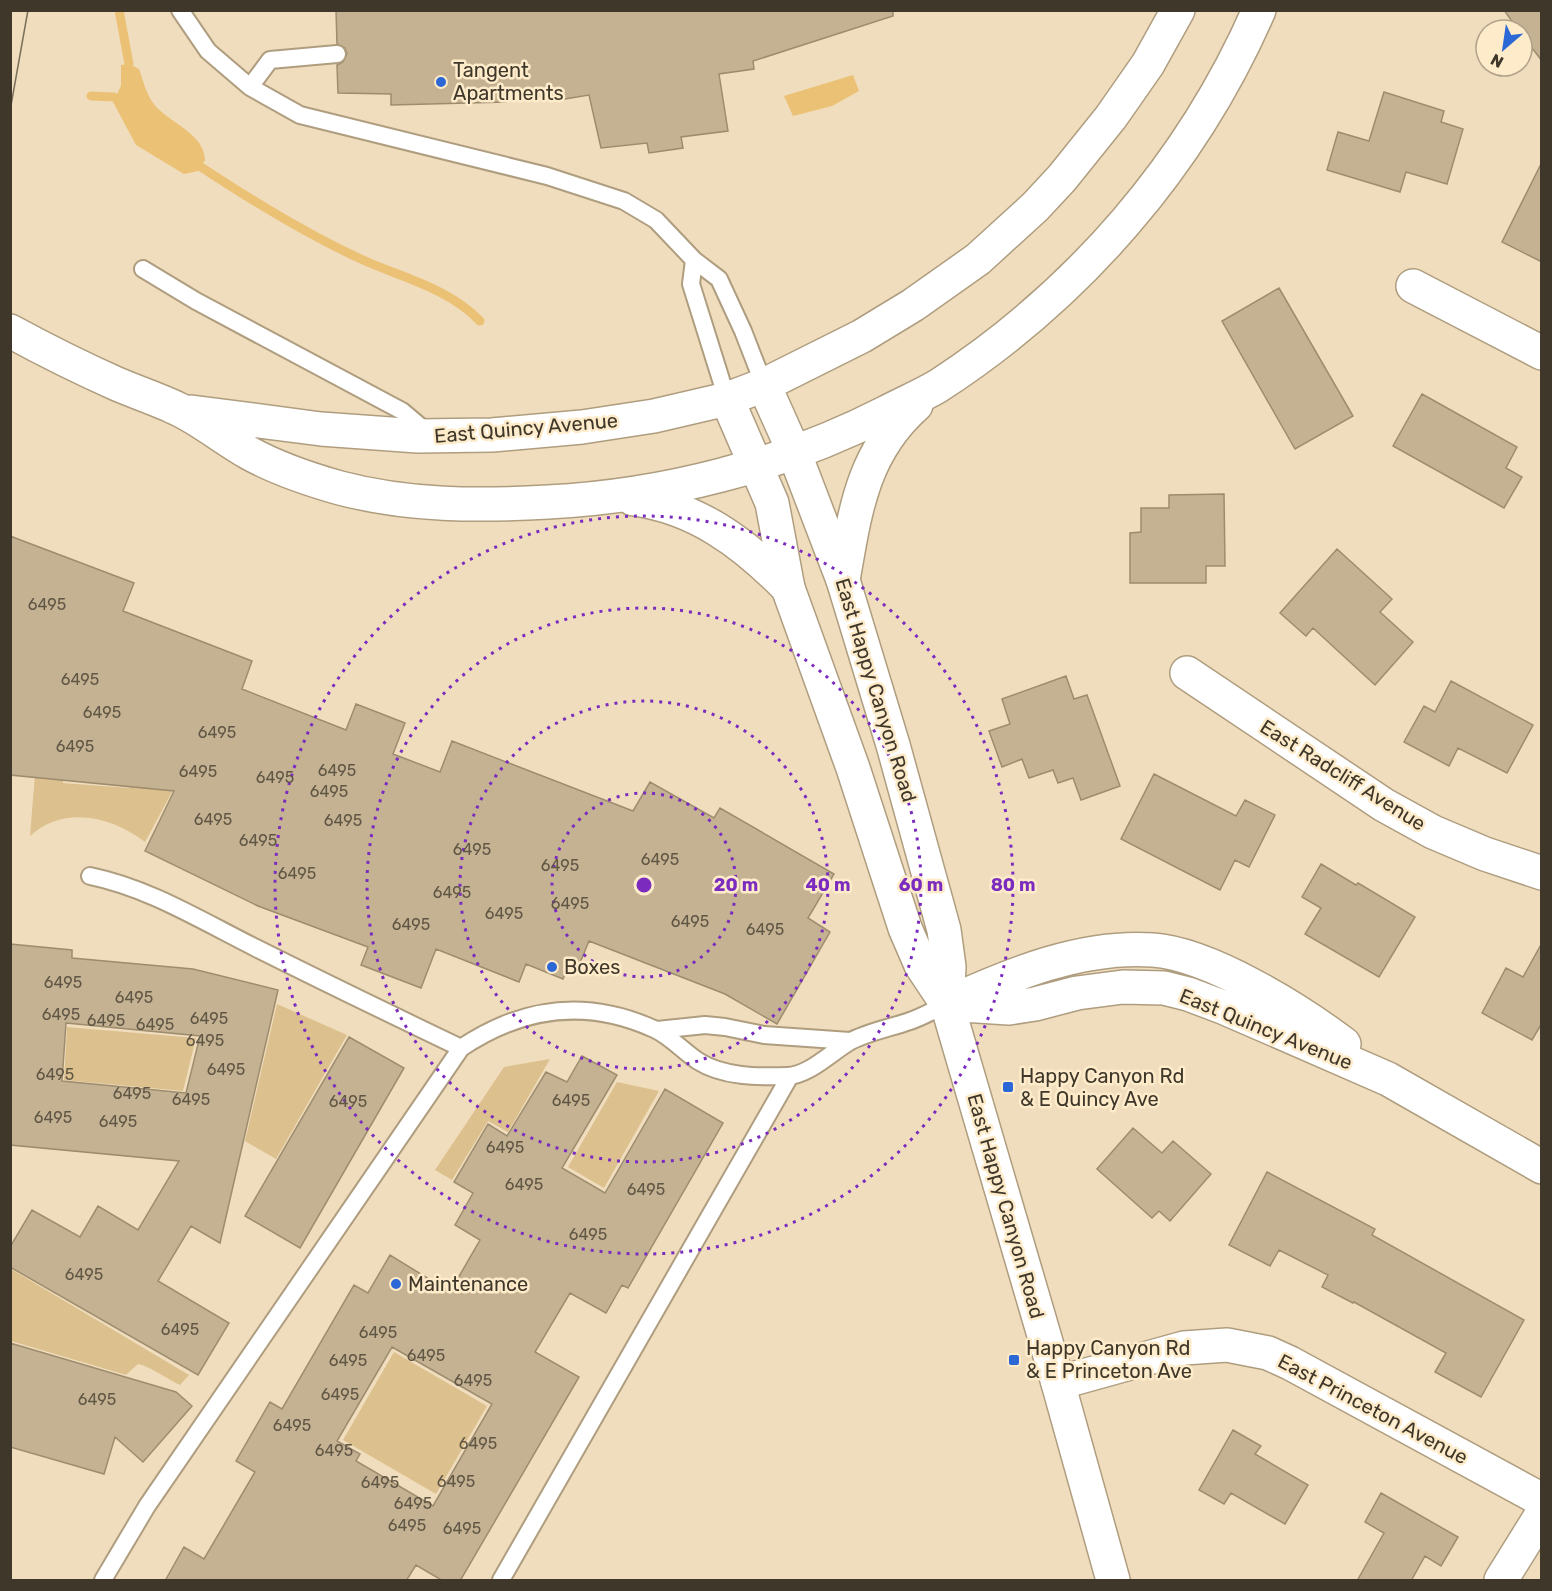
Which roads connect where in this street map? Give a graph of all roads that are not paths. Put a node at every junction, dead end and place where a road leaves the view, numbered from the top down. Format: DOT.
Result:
graph roads {
  1 [pos="180,10"];
  2 [pos="1178,10"];
  3 [pos="1258,10"];
  4 [pos="337,54"];
  5 [pos="250,87"];
  6 [pos="694,260"];
  7 [pos="143,269"];
  8 [pos="1413,286"];
  9 [pos="16,334"];
  10 [pos="1542,353"];
  11 [pos="765,385"];
  12 [pos="935,387"];
  13 [pos="727,399"];
  14 [pos="180,410"];
  15 [pos="431,436"];
  16 [pos="794,452"];
  17 [pos="755,465"];
  18 [pos="613,496"];
  19 [pos="843,580"];
  20 [pos="788,588"];
  21 [pos="1187,673"];
  22 [pos="1542,873"];
  23 [pos="90,876"];
  24 [pos="947,1004"];
  25 [pos="657,1029"];
  26 [pos="850,1041"];
  27 [pos="461,1048"];
  28 [pos="790,1076"];
  29 [pos="1542,1167"];
  30 [pos="1058,1383"];
  31 [pos="1542,1500"];
  32 [pos="1542,1514"];
  33 [pos="103,1581"];
  34 [pos="501,1581"];
  35 [pos="1113,1581"];
  36 [pos="1501,1581"];
  1 -- 5 [label="lane"];
  2 -- 11 [label="street, East Quincy Avenue"];
  3 -- 12 [label="street"];
  4 -- 5 [label="lane"];
  5 -- 6 [label="lane"];
  6 -- 11 [label="lane"];
  6 -- 13 [label="lane"];
  7 -- 15 [label="lane"];
  8 -- 10 [label="street"];
  9 -- 14 [label="street, East Quincy Avenue"];
  11 -- 13 [label="street, East Quincy Avenue"];
  11 -- 16 [label="street, East Happy Canyon Road"];
  12 -- 16 [label="street, East Quincy Avenue"];
  12 -- 19 [label="street"];
  13 -- 15 [label="street, East Quincy Avenue"];
  13 -- 17 [label="street, East Happy Canyon Road"];
  14 -- 15 [label="street, East Quincy Avenue"];
  14 -- 18 [label="street, East Quincy Avenue"];
  16 -- 17 [label="street, East Quincy Avenue"];
  16 -- 19 [label="street, East Happy Canyon Road"];
  17 -- 18 [label="street, East Quincy Avenue"];
  17 -- 20 [label="street, East Happy Canyon Road"];
  18 -- 20 [label="street"];
  19 -- 24 [label="street, East Happy Canyon Road"];
  20 -- 24 [label="street, East Happy Canyon Road"];
  21 -- 22 [label="street, East Radcliff Avenue"];
  23 -- 27 [label="lane"];
  24 -- 26 [label="lane"];
  24 -- 29 [label="street, East Quincy Avenue"];
  24 -- 30 [label="street, East Happy Canyon Road"];
  25 -- 26 [label="lane"];
  25 -- 27 [label="lane"];
  25 -- 28 [label="lane"];
  26 -- 28 [label="lane"];
  27 -- 33 [label="lane"];
  28 -- 34 [label="lane"];
  30 -- 31 [label="street, East Princeton Avenue"];
  30 -- 35 [label="street, East Happy Canyon Road"];
  32 -- 36 [label="street"];
}
